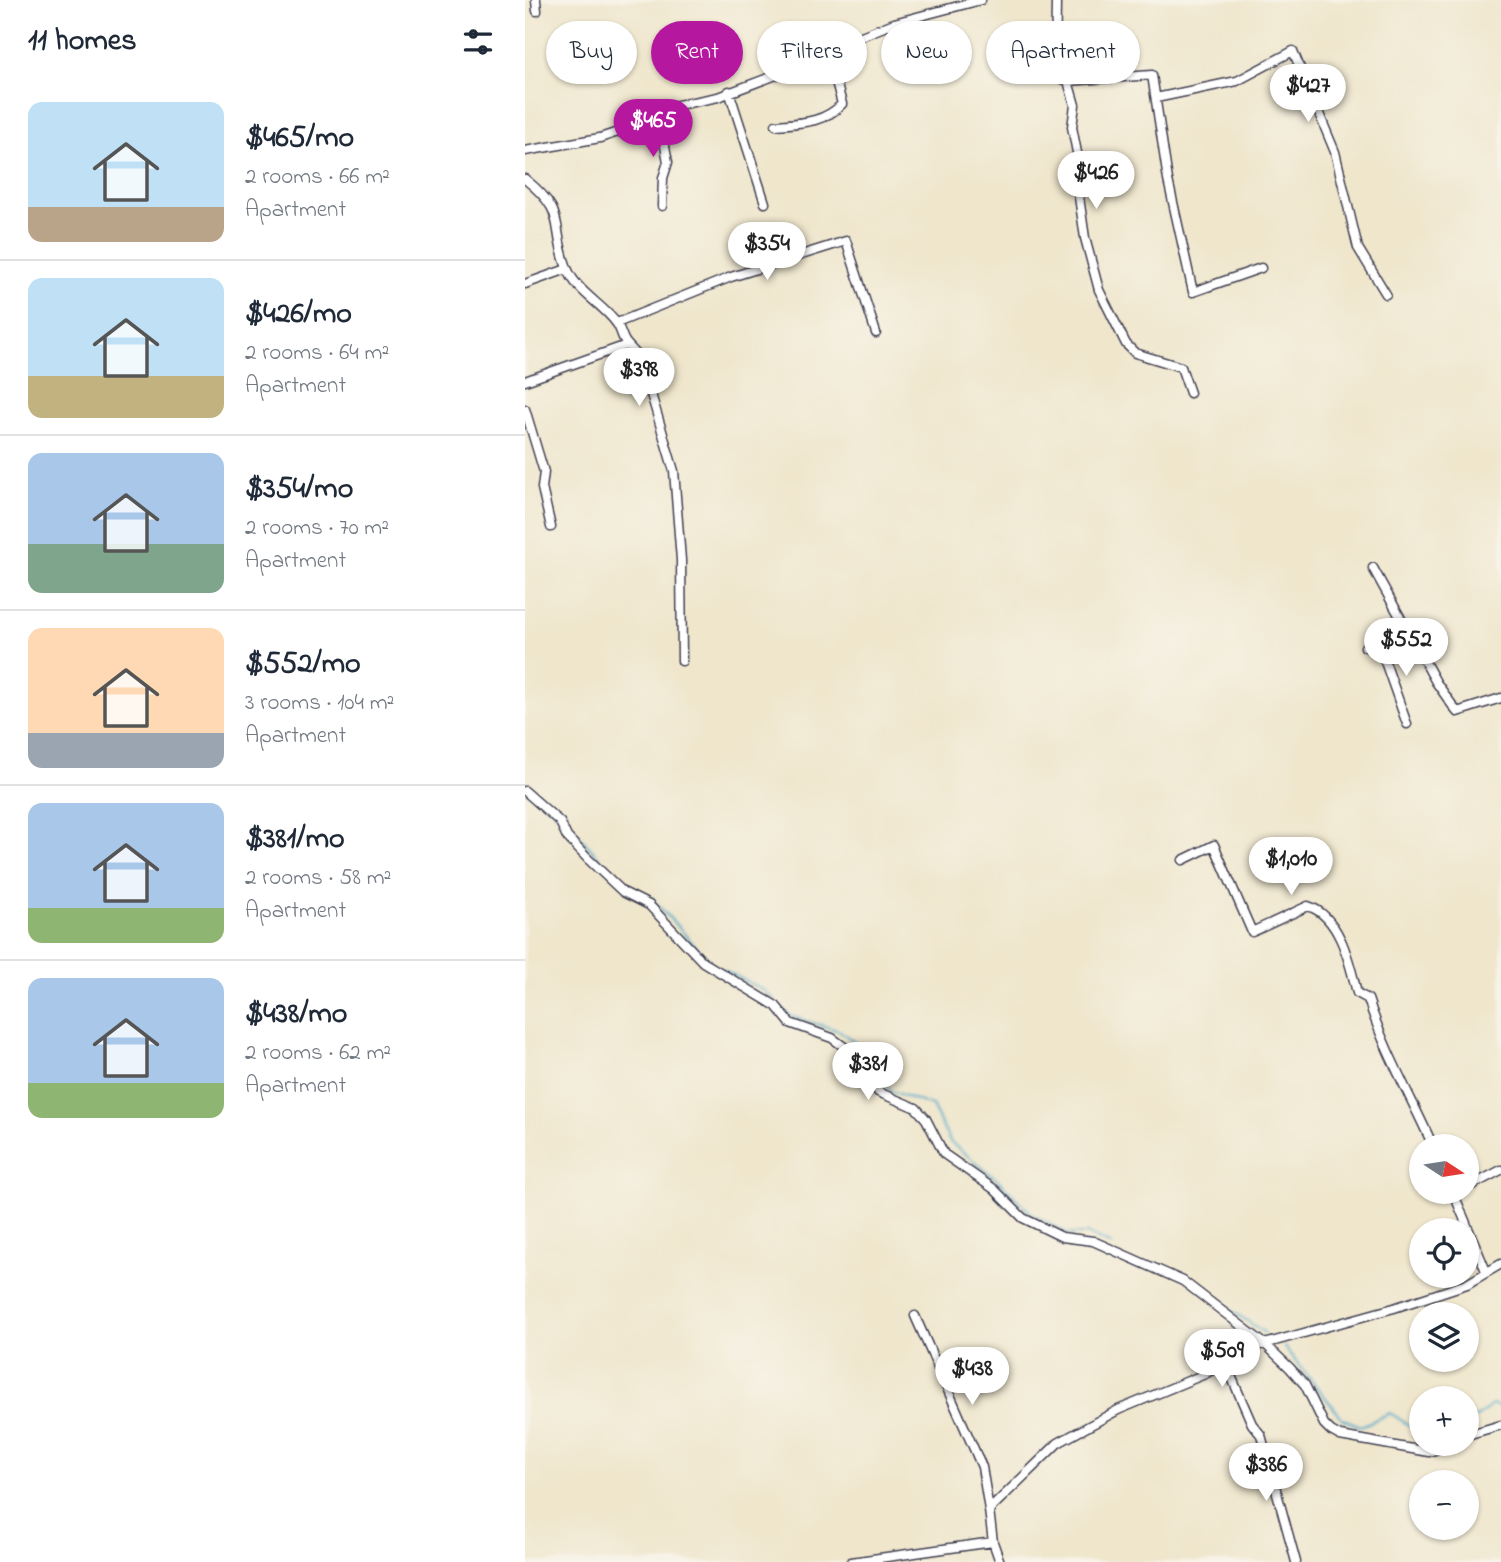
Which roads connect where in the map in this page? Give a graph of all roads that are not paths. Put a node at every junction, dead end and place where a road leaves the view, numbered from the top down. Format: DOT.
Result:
graph roads {
  1 [pos="536,0"];
  2 [pos="981,0"];
  3 [pos="1056,0"];
  4 [pos="537,11"];
  5 [pos="1056,21"];
  6 [pos="867,33"];
  7 [pos="1140,76"];
  8 [pos="757,81"];
  9 [pos="837,84"];
  10 [pos="1069,84"];
  11 [pos="729,91"];
  12 [pos="1156,98"];
  13 [pos="659,109"];
  14 [pos="776,125"];
  15 [pos="525,151"];
  16 [pos="525,179"];
  17 [pos="765,203"];
  18 [pos="662,206"];
  19 [pos="1261,268"];
  20 [pos="567,269"];
  21 [pos="525,284"];
  22 [pos="1386,293"];
  23 [pos="617,323"];
  24 [pos="876,333"];
  25 [pos="627,345"];
  26 [pos="525,381"];
  27 [pos="1190,393"];
  28 [pos="525,409"];
  29 [pos="551,527"];
  30 [pos="1373,568"];
  31 [pos="1407,629"];
  32 [pos="1378,642"];
  33 [pos="1365,646"];
  34 [pos="682,661"];
  35 [pos="1501,698"];
  36 [pos="1407,724"];
  37 [pos="525,791"];
  38 [pos="1183,860"];
  39 [pos="1428,1134"];
  40 [pos="1501,1170"];
  41 [pos="1479,1182"];
  42 [pos="1460,1204"];
  43 [pos="1501,1264"];
  44 [pos="1486,1271"];
  45 [pos="915,1316"];
  46 [pos="1265,1344"];
  47 [pos="1225,1362"];
  48 [pos="1501,1425"];
  49 [pos="1479,1432"];
  50 [pos="1409,1448"];
  51 [pos="989,1510"];
  52 [pos="993,1542"];
  53 [pos="851,1562"];
  54 [pos="1000,1562"];
  55 [pos="1296,1562"];
  1 -- 4 [label="street"];
  2 -- 6 [label="street"];
  3 -- 5 [label="street"];
  7 -- 12 [label="street"];
  8 -- 11 [label="street"];
  9 -- 14 [label="street"];
  10 -- 27 [label="street"];
  11 -- 13 [label="street"];
  11 -- 17 [label="street"];
  12 -- 19 [label="street"];
  12 -- 22 [label="street"];
  13 -- 15 [label="street"];
  13 -- 18 [label="street"];
  16 -- 20 [label="street"];
  20 -- 21 [label="street"];
  20 -- 23 [label="street"];
  23 -- 24 [label="street"];
  23 -- 25 [label="street"];
  25 -- 26 [label="street"];
  25 -- 34 [label="street"];
  28 -- 29 [label="street"];
  30 -- 31 [label="street"];
  31 -- 32 [label="street"];
  31 -- 35 [label="street"];
  32 -- 33 [label="street"];
  32 -- 36 [label="street"];
  37 -- 46 [label="street"];
  38 -- 39 [label="street"];
  40 -- 41 [label="street"];
  42 -- 44 [label="street"];
  43 -- 44 [label="street"];
  44 -- 46 [label="street"];
  45 -- 51 [label="street"];
  46 -- 47 [label="street"];
  46 -- 50 [label="street"];
  47 -- 51 [label="street"];
  47 -- 55 [label="street"];
  48 -- 49 [label="street"];
  51 -- 52 [label="street"];
  52 -- 53 [label="street"];
  52 -- 54 [label="street"];
}
